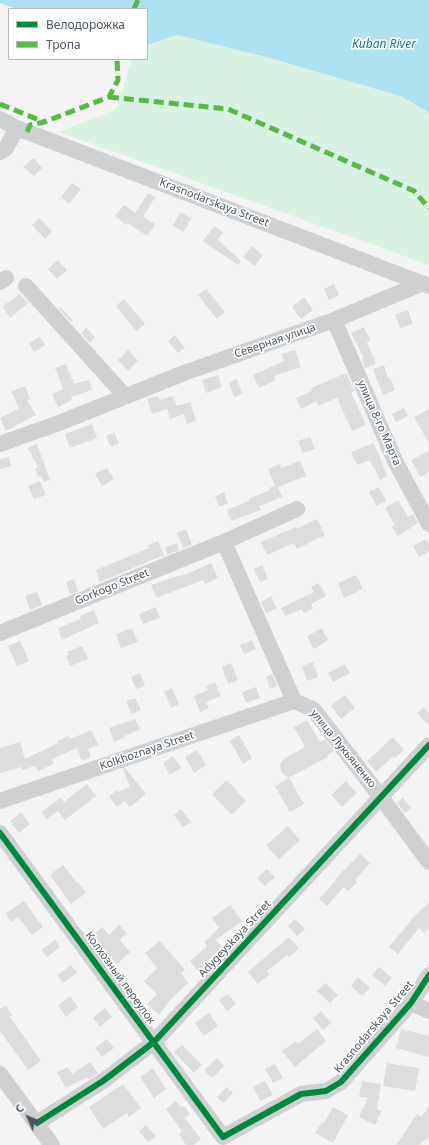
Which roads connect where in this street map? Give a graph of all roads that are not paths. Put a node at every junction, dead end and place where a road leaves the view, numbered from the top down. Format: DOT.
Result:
graph roads {
  1 [pos="0,119"];
  2 [pos="17,128"];
  3 [pos="0,152"];
  4 [pos="426,284"];
  5 [pos="26,286"];
  6 [pos="334,320"];
  7 [pos="125,396"];
  8 [pos="0,444"];
  9 [pos="296,509"];
  10 [pos="429,524"];
  11 [pos="224,542"];
  12 [pos="0,633"];
  13 [pos="294,701"];
  14 [pos="429,745"];
  15 [pos="380,796"];
  16 [pos="0,801"];
  17 [pos="0,832"];
  18 [pos="429,862"];
  19 [pos="429,975"];
  20 [pos="411,1003"];
  21 [pos="429,1011"];
  22 [pos="154,1042"];
  23 [pos="0,1074"];
  24 [pos="37,1123"];
  25 [pos="223,1137"];
  26 [pos="52,1145"];
  1 -- 2 [label="street, Krasnodarskaya Street"];
  2 -- 3 [label="street"];
  2 -- 4 [label="street, Krasnodarskaya Street"];
  4 -- 6 [label="street, Северная улица"];
  5 -- 7 [label="street"];
  6 -- 7 [label="street, Северная улица"];
  6 -- 10 [label="street, улица 8-го Марта"];
  7 -- 8 [label="street, Северная улица"];
  9 -- 11 [label="street, Gorkogo Street"];
  11 -- 12 [label="street, Gorkogo Street"];
  11 -- 13 [label="street"];
  13 -- 15 [label="street, улица Лукьяненко"];
  13 -- 16 [label="street, Kolkhoznaya Street"];
  14 -- 15 [label="street, Adygeyskaya Street"];
  15 -- 18 [label="street, улица Лукьяненко"];
  15 -- 22 [label="street, Adygeyskaya Street"];
  17 -- 22 [label="street, Колхозный переулок"];
  19 -- 20 [label="street, Krasnodarskaya Street"];
  20 -- 21 [label="street"];
  20 -- 25 [label="street, Krasnodarskaya Street"];
  22 -- 24 [label="street, Adygeyskaya Street"];
  22 -- 25 [label="street, Колхозный переулок"];
  23 -- 24 [label="street"];
  24 -- 26 [label="street"];
}
